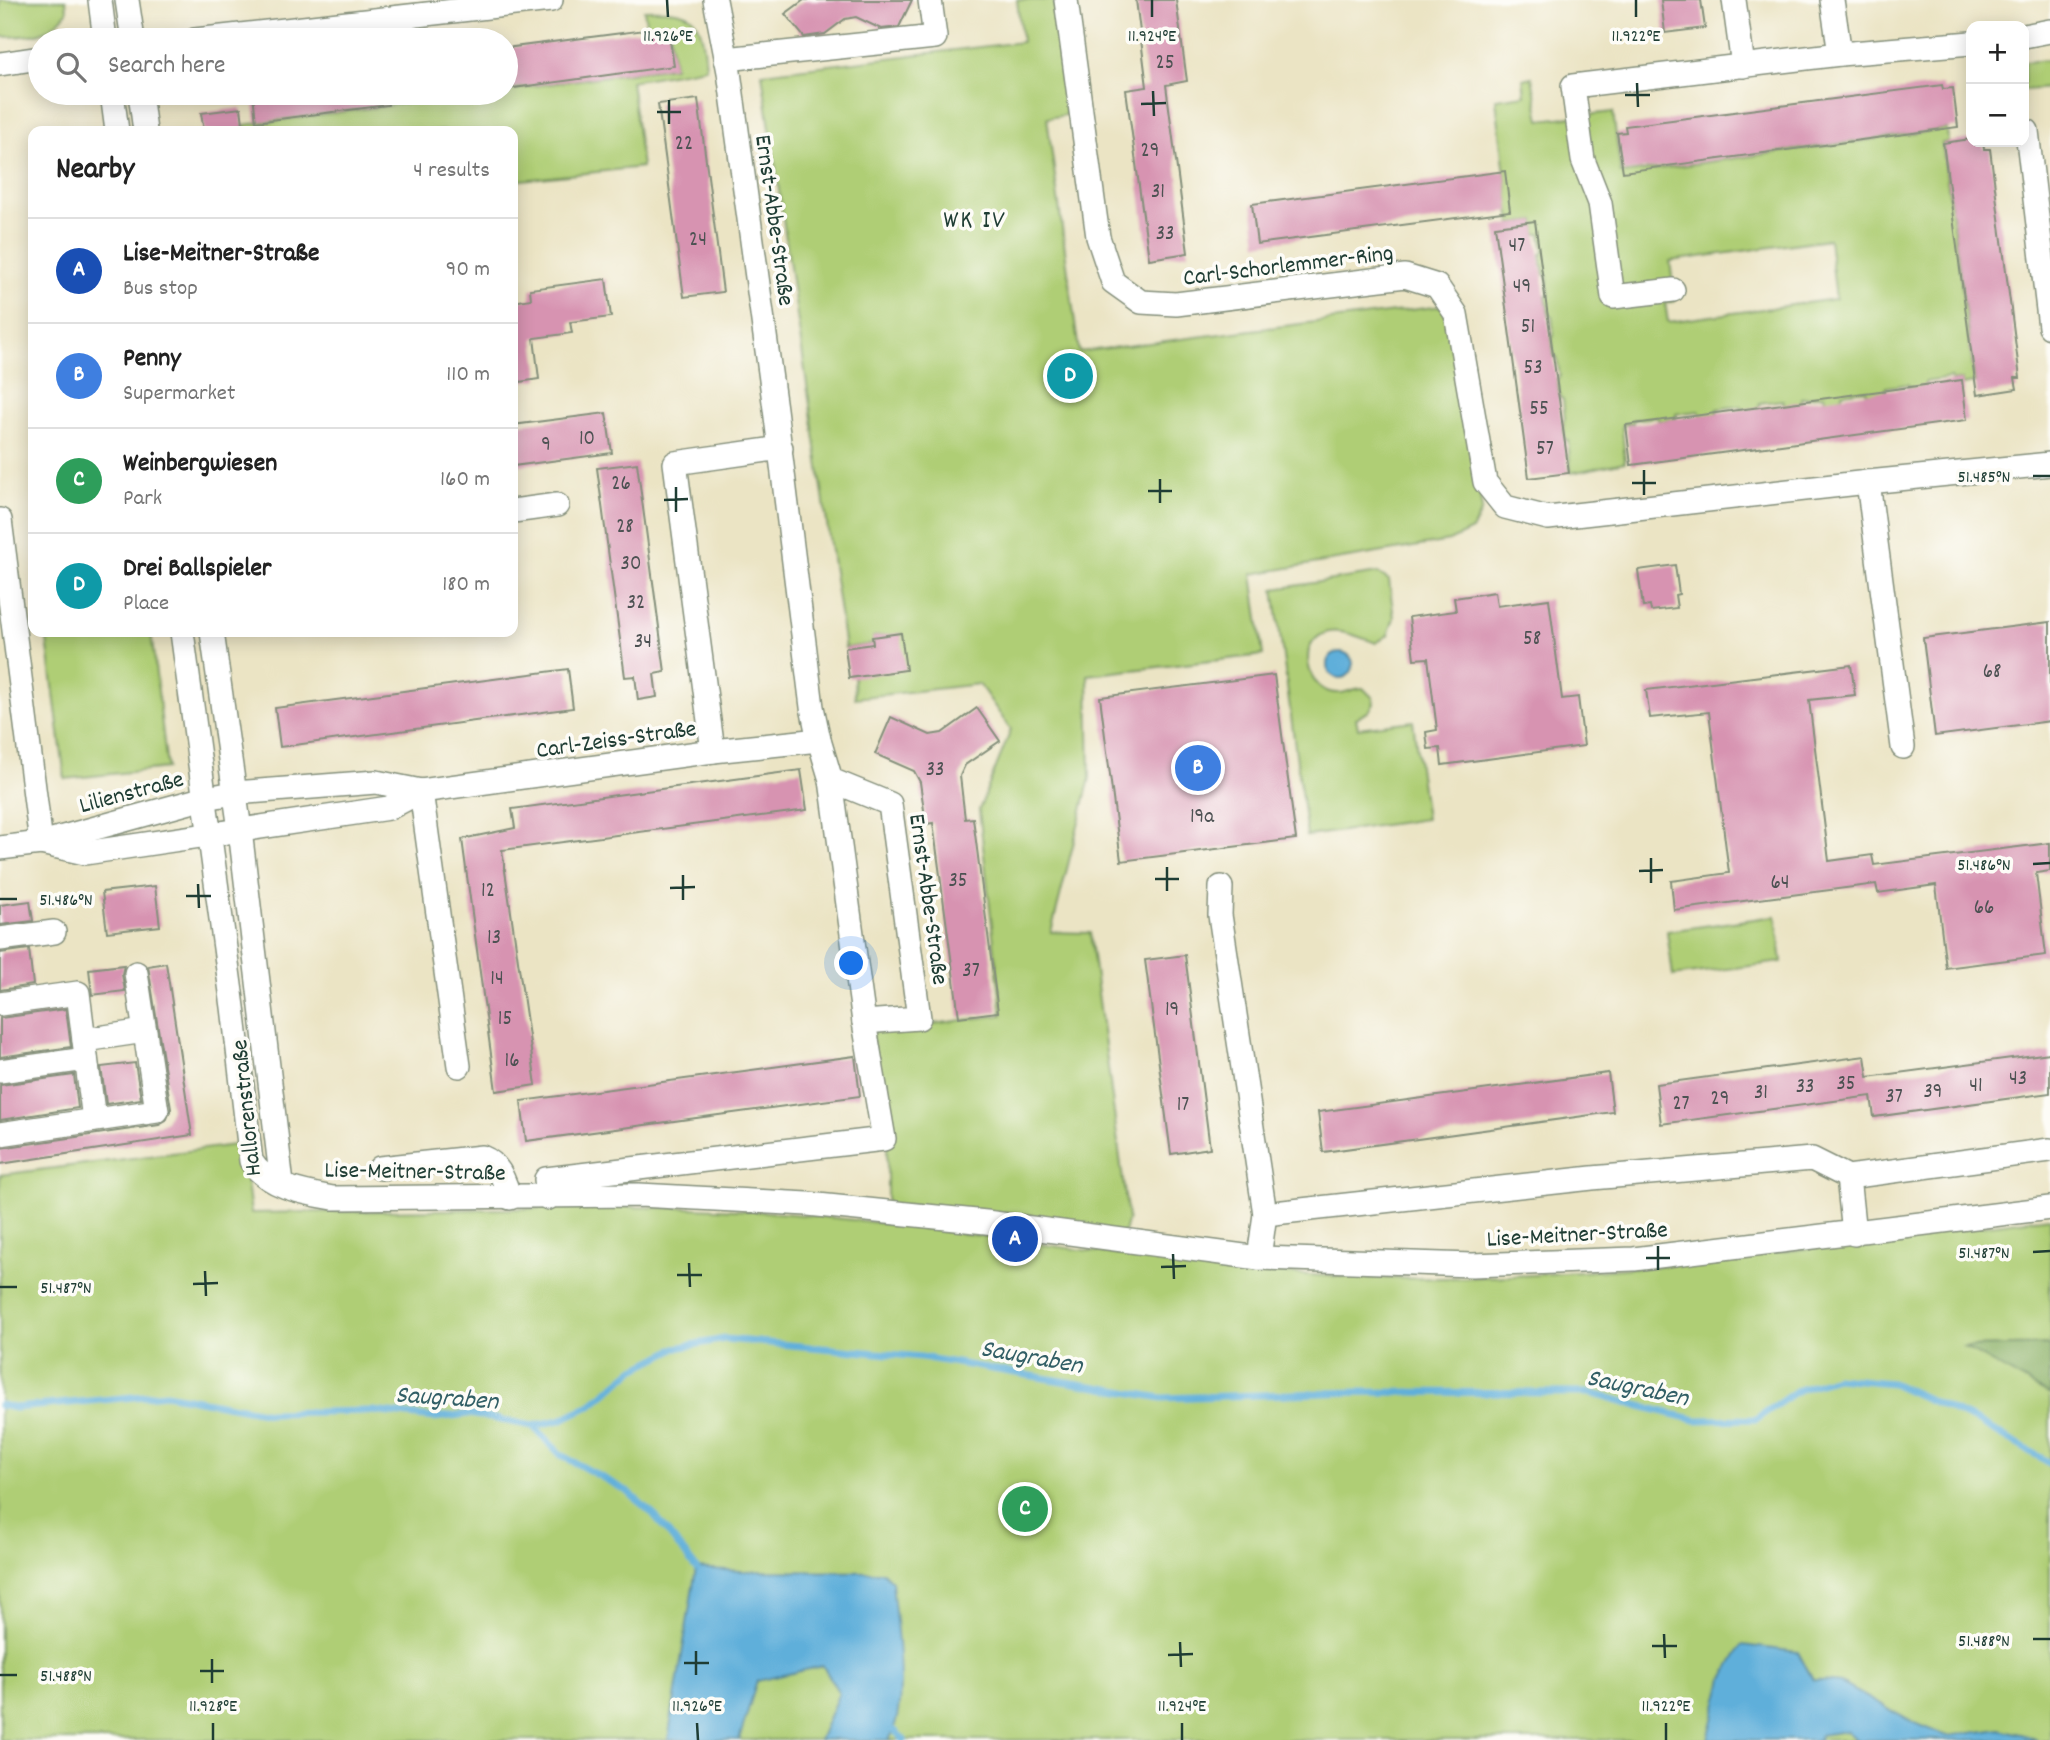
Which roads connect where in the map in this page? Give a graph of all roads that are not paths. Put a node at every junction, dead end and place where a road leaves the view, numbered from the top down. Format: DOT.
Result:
graph roads {
  1 [pos="100,0"];
  2 [pos="127,0"];
  3 [pos="551,0"];
  4 [pos="715,0"];
  5 [pos="930,0"];
  6 [pos="1066,0"];
  7 [pos="1734,0"];
  8 [pos="1832,0"];
  9 [pos="104,28"];
  10 [pos="130,28"];
  11 [pos="302,28"];
  12 [pos="2050,30"];
  13 [pos="2029,35"];
  14 [pos="1966,43"];
  15 [pos="1840,54"];
  16 [pos="726,58"];
  17 [pos="28,60"];
  18 [pos="0,64"];
  19 [pos="1742,66"];
  20 [pos="114,105"];
  21 [pos="142,105"];
  22 [pos="116,126"];
  23 [pos="144,126"];
  24 [pos="2029,147"];
  25 [pos="1673,290"];
  26 [pos="2050,327"];
  27 [pos="781,448"];
  28 [pos="2050,464"];
  29 [pos="1868,482"];
  30 [pos="557,505"];
  31 [pos="518,510"];
  32 [pos="0,520"];
  33 [pos="183,637"];
  34 [pos="213,637"];
  35 [pos="819,740"];
  36 [pos="1903,747"];
  37 [pos="713,751"];
  38 [pos="831,780"];
  39 [pos="421,792"];
  40 [pos="235,793"];
  41 [pos="205,797"];
  42 [pos="240,830"];
  43 [pos="209,835"];
  44 [pos="41,843"];
  45 [pos="0,848"];
  46 [pos="1220,887"];
  47 [pos="54,932"];
  48 [pos="0,939"];
  49 [pos="136,972"];
  50 [pos="0,1004"];
  51 [pos="864,1022"];
  52 [pos="145,1031"];
  53 [pos="85,1049"];
  54 [pos="459,1066"];
  55 [pos="0,1071"];
  56 [pos="94,1120"];
  57 [pos="0,1134"];
  58 [pos="2050,1150"];
  59 [pos="380,1168"];
  60 [pos="1848,1177"];
  61 [pos="282,1184"];
  62 [pos="510,1198"];
  63 [pos="548,1198"];
  64 [pos="2050,1208"];
  65 [pos="1265,1214"];
  66 [pos="1854,1234"];
  67 [pos="1259,1258"];
  1 -- 9 [label="street"];
  2 -- 10 [label="street"];
  3 -- 11 [label="street"];
  4 -- 16 [label="street, Ernst-Abbe-Straße"];
  5 -- 16 [label="street"];
  6 -- 29 [label="street, Carl-Schorlemmer-Ring"];
  7 -- 19 [label="street"];
  8 -- 15 [label="street"];
  12 -- 13 [label="street"];
  14 -- 15 [label="street"];
  15 -- 19 [label="street"];
  16 -- 27 [label="street, Ernst-Abbe-Straße"];
  17 -- 18 [label="street"];
  19 -- 25 [label="street"];
  20 -- 22 [label="street"];
  21 -- 23 [label="street"];
  24 -- 26 [label="street"];
  27 -- 35 [label="street, Ernst-Abbe-Straße"];
  27 -- 37 [label="street"];
  28 -- 29 [label="street, Carl-Schorlemmer-Ring"];
  29 -- 36 [label="street"];
  30 -- 31 [label="street"];
  32 -- 44 [label="street"];
  33 -- 41 [label="street, Hallorenstraße"];
  34 -- 40 [label="street, Hallorenstraße"];
  35 -- 37 [label="street, Carl-Zeiss-Straße"];
  35 -- 38 [label="street, Ernst-Abbe-Straße"];
  37 -- 39 [label="street, Carl-Zeiss-Straße"];
  38 -- 51 [label="street, Ernst-Abbe-Straße"];
  38 -- 51 [label="street, Ernst-Abbe-Straße"];
  39 -- 40 [label="street, Carl-Zeiss-Straße"];
  39 -- 42 [label="street, Carl-Zeiss-Straße"];
  39 -- 54 [label="street"];
  40 -- 41 [label="street, Lilienstraße"];
  40 -- 42 [label="street, Hallorenstraße"];
  41 -- 43 [label="street, Hallorenstraße"];
  41 -- 44 [label="street, Lilienstraße"];
  42 -- 43 [label="street"];
  42 -- 61 [label="street, Hallorenstraße"];
  43 -- 44 [label="street, Lilienstraße"];
  43 -- 61 [label="street, Hallorenstraße"];
  44 -- 45 [label="street, Lilienstraße"];
  46 -- 65 [label="street"];
  47 -- 48 [label="street"];
  49 -- 52 [label="street"];
  50 -- 53 [label="street"];
  51 -- 63 [label="street"];
  52 -- 53 [label="street"];
  52 -- 56 [label="street"];
  53 -- 55 [label="street"];
  53 -- 56 [label="street"];
  56 -- 57 [label="street"];
  58 -- 60 [label="street"];
  59 -- 62 [label="street"];
  60 -- 65 [label="street, Lise-Meitner-Straße"];
  60 -- 66 [label="street"];
  61 -- 62 [label="street, Lise-Meitner-Straße"];
  62 -- 63 [label="street, Lise-Meitner-Straße"];
  63 -- 67 [label="street, Lise-Meitner-Straße"];
  64 -- 66 [label="street, Lise-Meitner-Straße"];
  65 -- 67 [label="street"];
  66 -- 67 [label="street, Lise-Meitner-Straße"];
}
